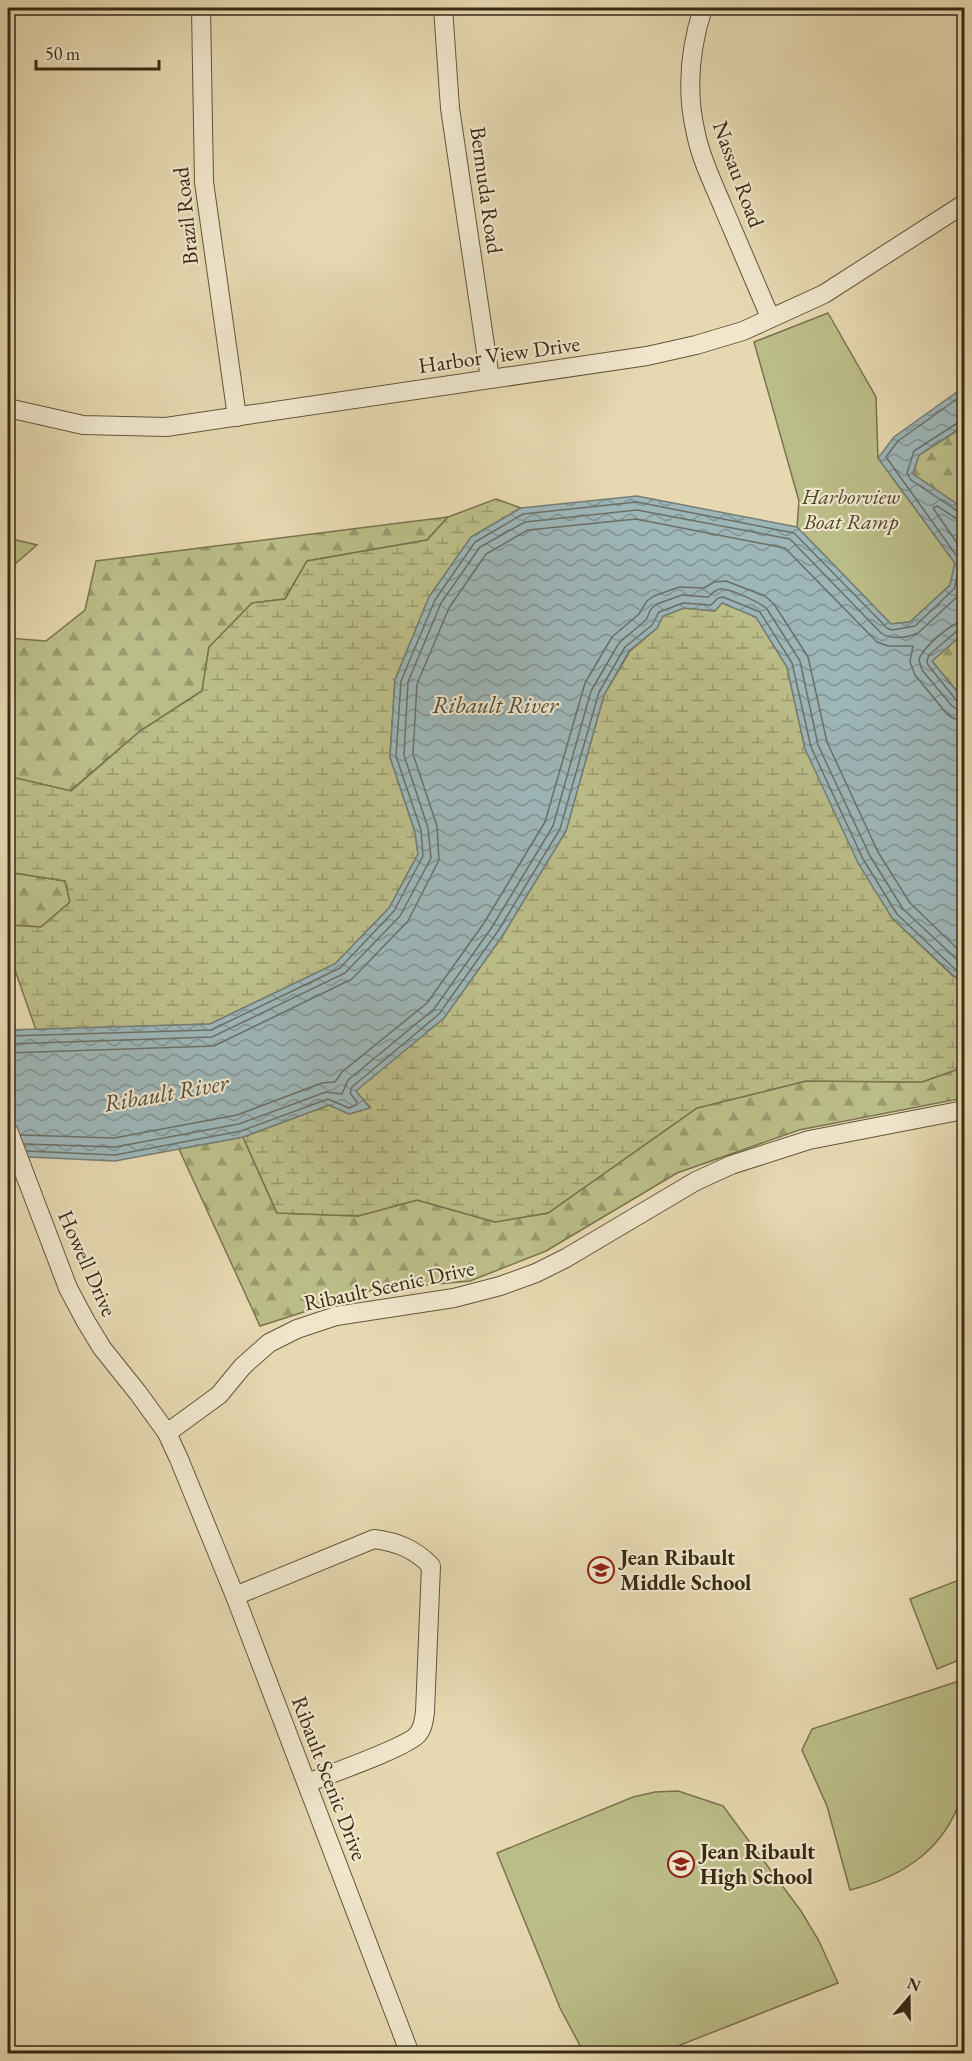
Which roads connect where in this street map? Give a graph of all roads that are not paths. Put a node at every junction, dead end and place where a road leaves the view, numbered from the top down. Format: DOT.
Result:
graph roads {
  1 [pos="201,8"];
  2 [pos="443,8"];
  3 [pos="703,8"];
  4 [pos="964,204"];
  5 [pos="770,317"];
  6 [pos="490,380"];
  7 [pos="8,408"];
  8 [pos="237,417"];
  9 [pos="964,1110"];
  10 [pos="8,1130"];
  11 [pos="167,1433"];
  12 [pos="235,1596"];
  13 [pos="307,1783"];
  14 [pos="410,2054"];
  1 -- 8 [label="street, Brazil Road"];
  2 -- 6 [label="street, Bermuda Road"];
  3 -- 5 [label="street, Nassau Road"];
  4 -- 5 [label="street, Harbor View Drive"];
  5 -- 6 [label="street, Harbor View Drive"];
  6 -- 8 [label="street, Harbor View Drive"];
  7 -- 8 [label="street, Harbor View Drive"];
  9 -- 11 [label="street, Ribault Scenic Drive"];
  10 -- 11 [label="street, Howell Drive"];
  11 -- 12 [label="street, Ribault Scenic Drive"];
  12 -- 13 [label="street, Ribault Scenic Drive"];
  12 -- 13 [label="street"];
  13 -- 14 [label="street, Ribault Scenic Drive"];
}
